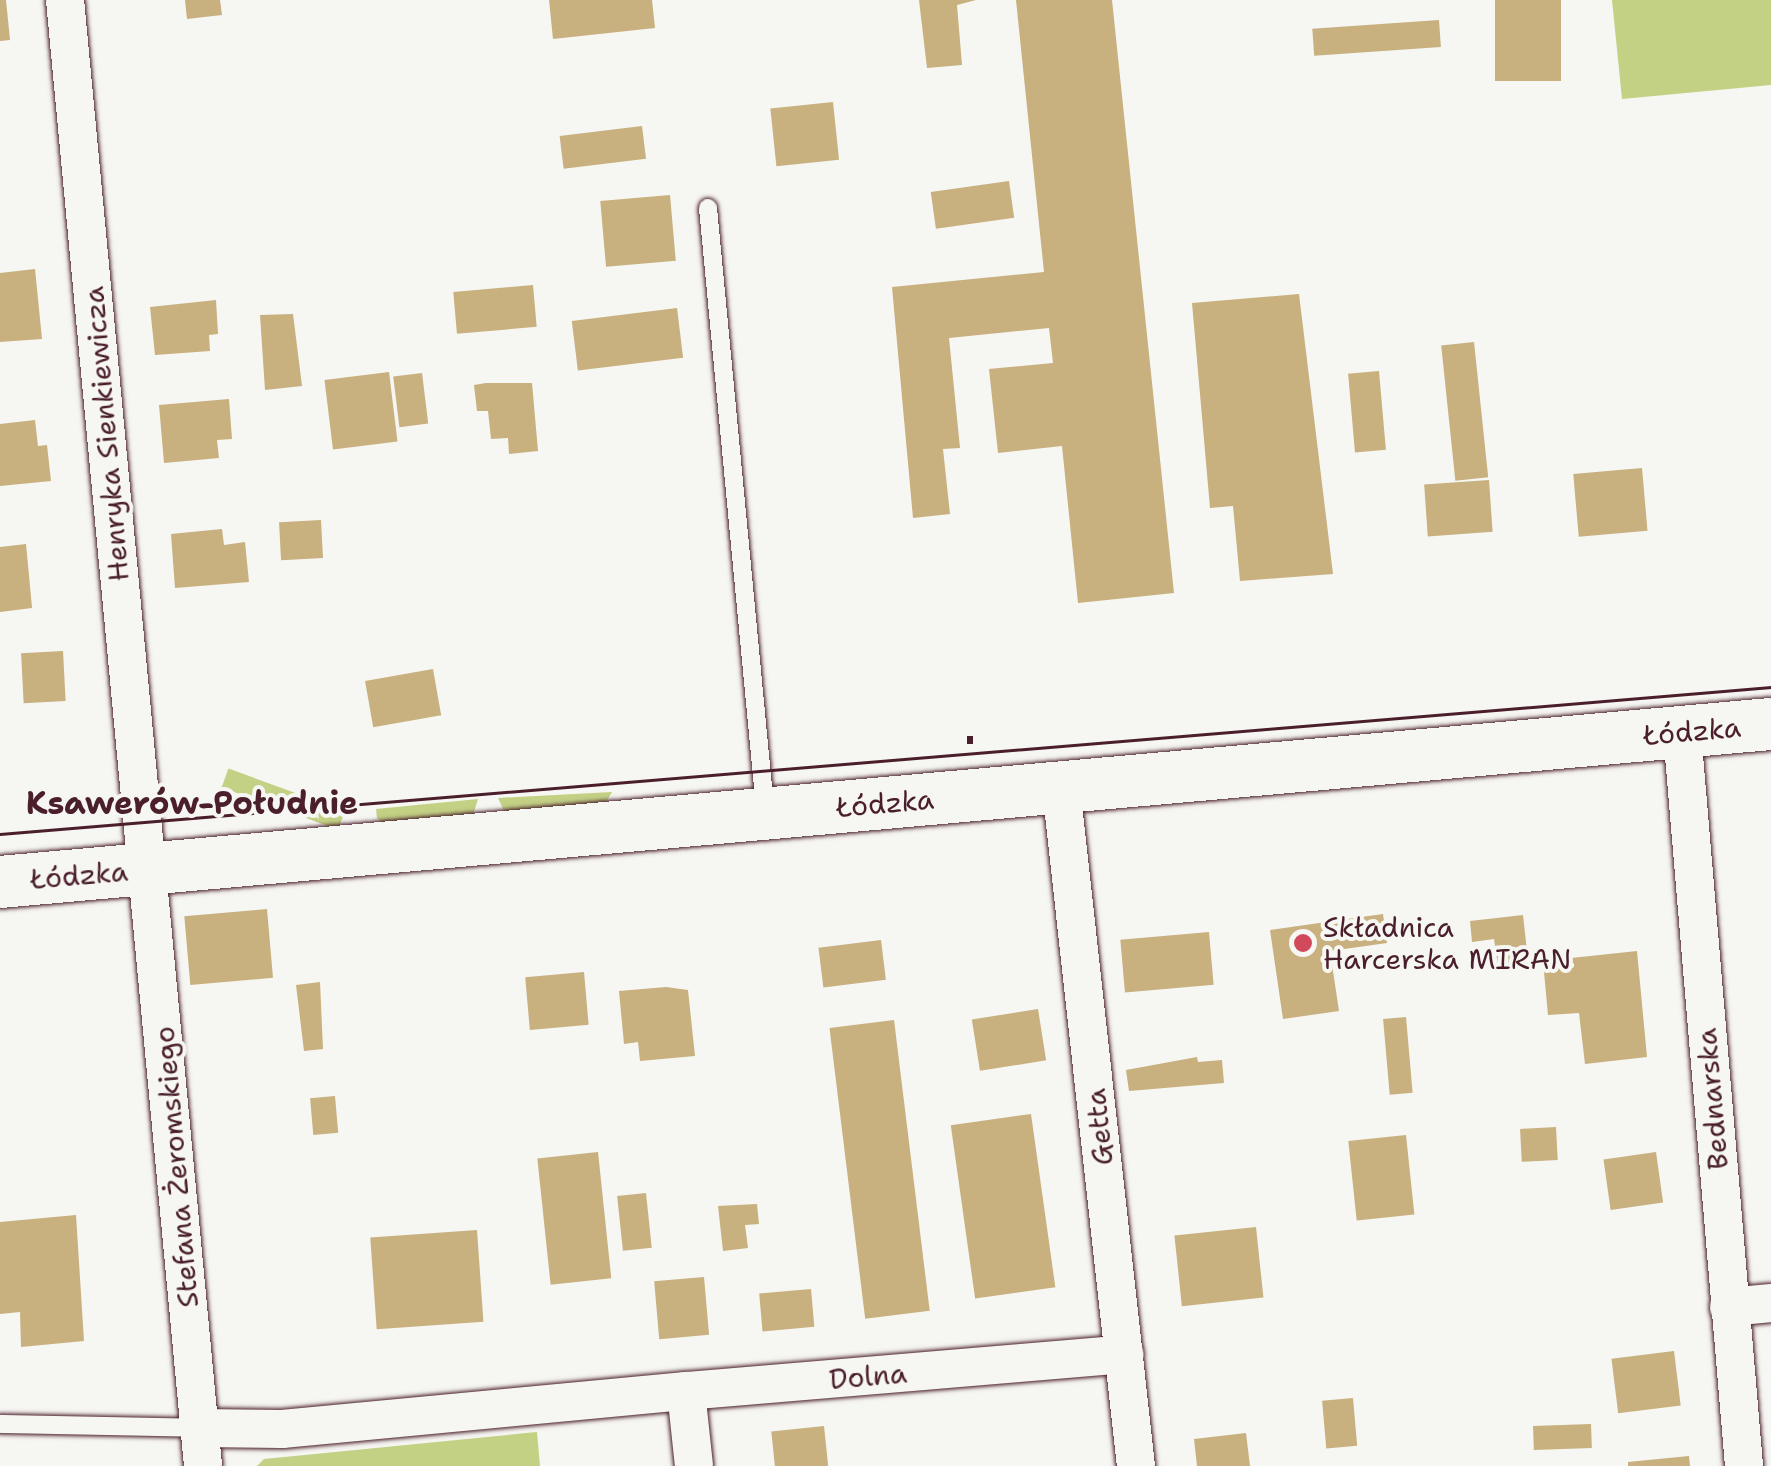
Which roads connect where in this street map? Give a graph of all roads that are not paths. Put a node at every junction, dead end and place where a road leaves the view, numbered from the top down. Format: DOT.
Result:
graph roads {
  1 [pos="65,0"];
  2 [pos="708,208"];
  3 [pos="1771,724"];
  4 [pos="1682,732"];
  5 [pos="1061,787"];
  6 [pos="766,814"];
  7 [pos="148,869"];
  8 [pos="0,882"];
  9 [pos="1771,1303"];
  10 [pos="1729,1307"];
  11 [pos="1124,1354"];
  12 [pos="686,1391"];
  13 [pos="0,1424"];
  14 [pos="200,1428"];
  15 [pos="204,1466"];
  16 [pos="694,1466"];
  17 [pos="1136,1466"];
  18 [pos="1744,1466"];
  1 -- 7 [label="street, Henryka Sienkiewicza"];
  2 -- 6 [label="lane"];
  3 -- 4 [label="main road, Łódzka"];
  4 -- 5 [label="main road, Łódzka"];
  4 -- 10 [label="street, Bednarska"];
  5 -- 6 [label="main road, Łódzka"];
  5 -- 11 [label="street, Getta"];
  6 -- 7 [label="main road, Łódzka"];
  7 -- 8 [label="main road, Łódzka"];
  7 -- 14 [label="street, Stefana Żeromskiego"];
  9 -- 10 [label="street"];
  10 -- 18 [label="street, Bednarska"];
  11 -- 12 [label="street, Dolna"];
  11 -- 17 [label="street, Getta"];
  12 -- 14 [label="street, Dolna"];
  12 -- 16 [label="street"];
  13 -- 14 [label="lane"];
  14 -- 15 [label="street, Stefana Żeromskiego"];
}
